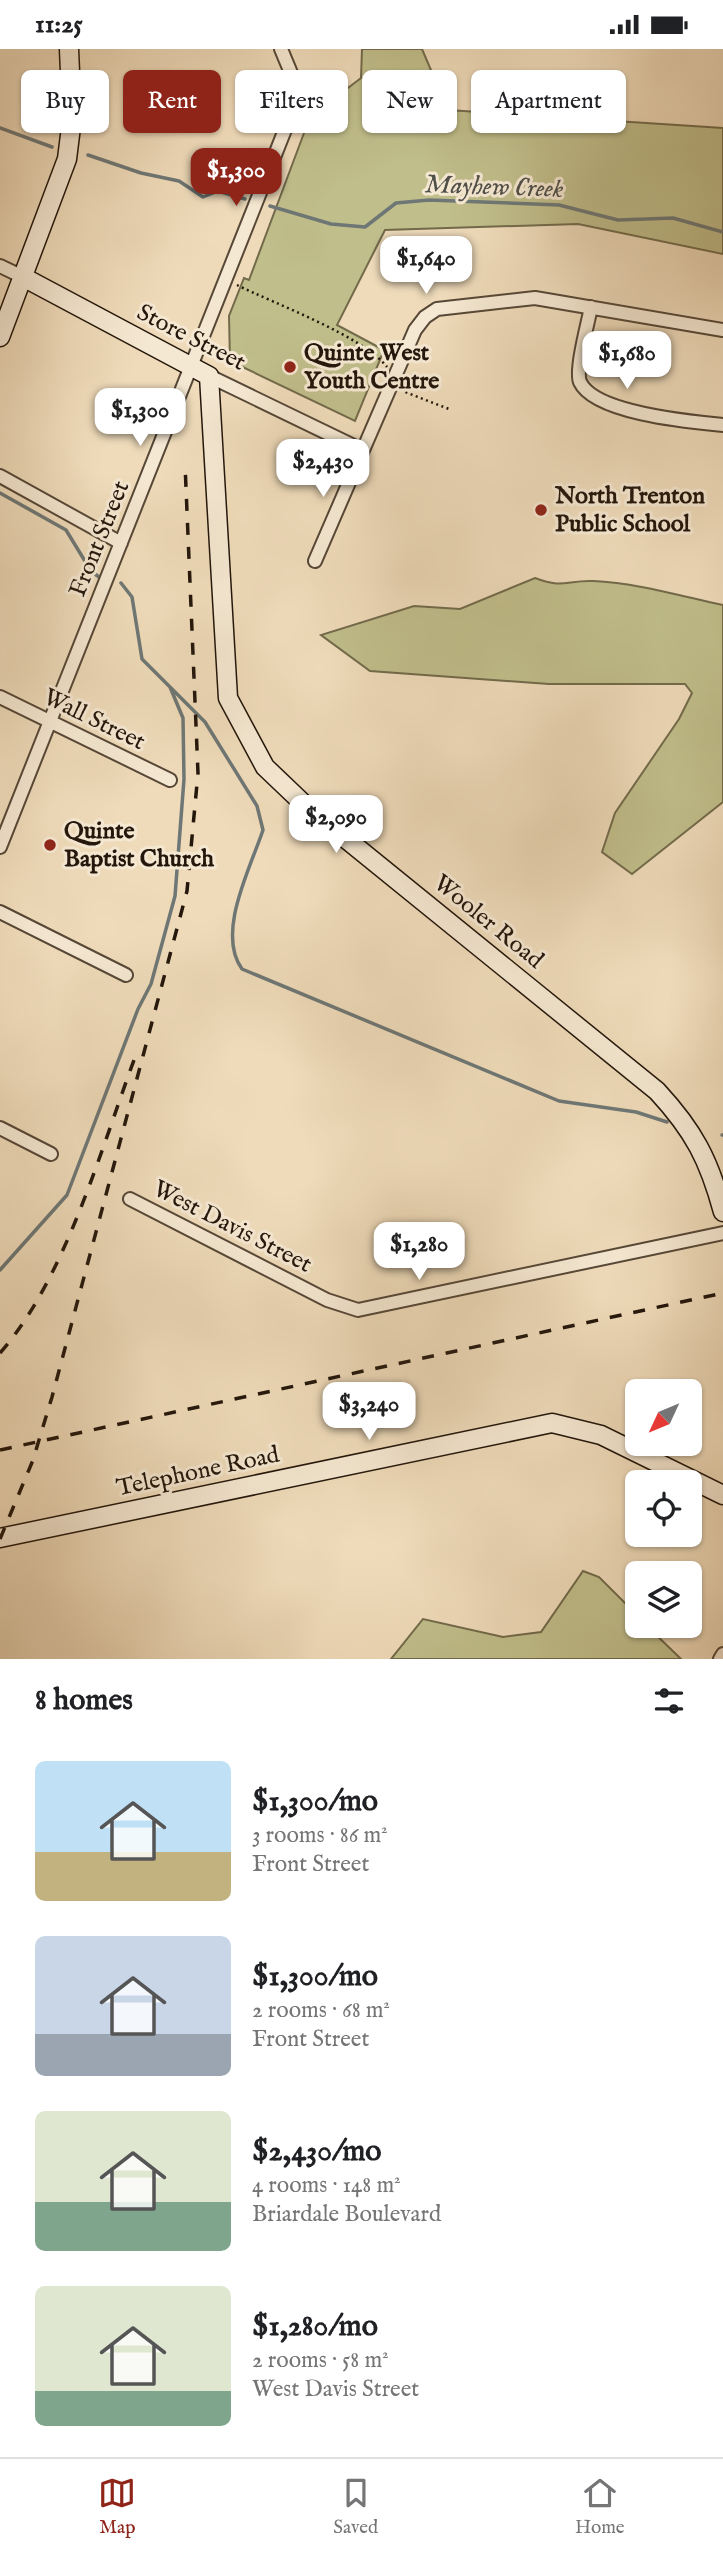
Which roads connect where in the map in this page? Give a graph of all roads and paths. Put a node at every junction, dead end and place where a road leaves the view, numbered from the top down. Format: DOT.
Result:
graph roads {
  1 [pos="69,49"];
  2 [pos="281,49"];
  3 [pos="0,265"];
  4 [pos="23,277"];
  5 [pos="234,283"];
  6 [pos="591,307"];
  7 [pos="723,330"];
  8 [pos="0,337"];
  9 [pos="191,366"];
  10 [pos="388,370"];
  11 [pos="209,376"];
  12 [pos="405,392"];
  13 [pos="449,409"];
  14 [pos="723,425"];
  15 [pos="362,450"];
  16 [pos="0,476"];
  17 [pos="121,543"];
  18 [pos="315,561"];
  19 [pos="0,697"];
  20 [pos="49,723"];
  21 [pos="170,780"];
  22 [pos="0,847"];
  23 [pos="0,912"];
  24 [pos="126,975"];
  25 [pos="0,1128"];
  26 [pos="51,1154"];
  27 [pos="131,1199"];
  28 [pos="723,1212"];
  29 [pos="723,1233"];
  30 [pos="723,1495"];
  31 [pos="0,1538"];
  32 [pos="723,1654"];
  33 [pos="720,1659"];
  1 -- 4 [label="street"];
  2 -- 9 [label="street, Front Street"];
  3 -- 4 [label="street, Store Street"];
  4 -- 8 [label="street"];
  4 -- 9 [label="street, Store Street"];
  5 -- 10 [label="path"];
  6 -- 7 [label="street"];
  6 -- 14 [label="street"];
  6 -- 15 [label="street"];
  9 -- 11 [label="street, Store Street"];
  9 -- 17 [label="street, Front Street"];
  11 -- 15 [label="street, Store Street"];
  11 -- 28 [label="street, Wooler Road"];
  12 -- 13 [label="path"];
  15 -- 18 [label="street"];
  16 -- 17 [label="street"];
  17 -- 20 [label="street, Front Street"];
  19 -- 20 [label="street, Wall Street"];
  20 -- 21 [label="street, Wall Street"];
  20 -- 22 [label="street, Front Street"];
  23 -- 24 [label="street"];
  25 -- 26 [label="street"];
  27 -- 29 [label="street, West Davis Street"];
  30 -- 31 [label="street, Telephone Road"];
  32 -- 33 [label="street"];
}
